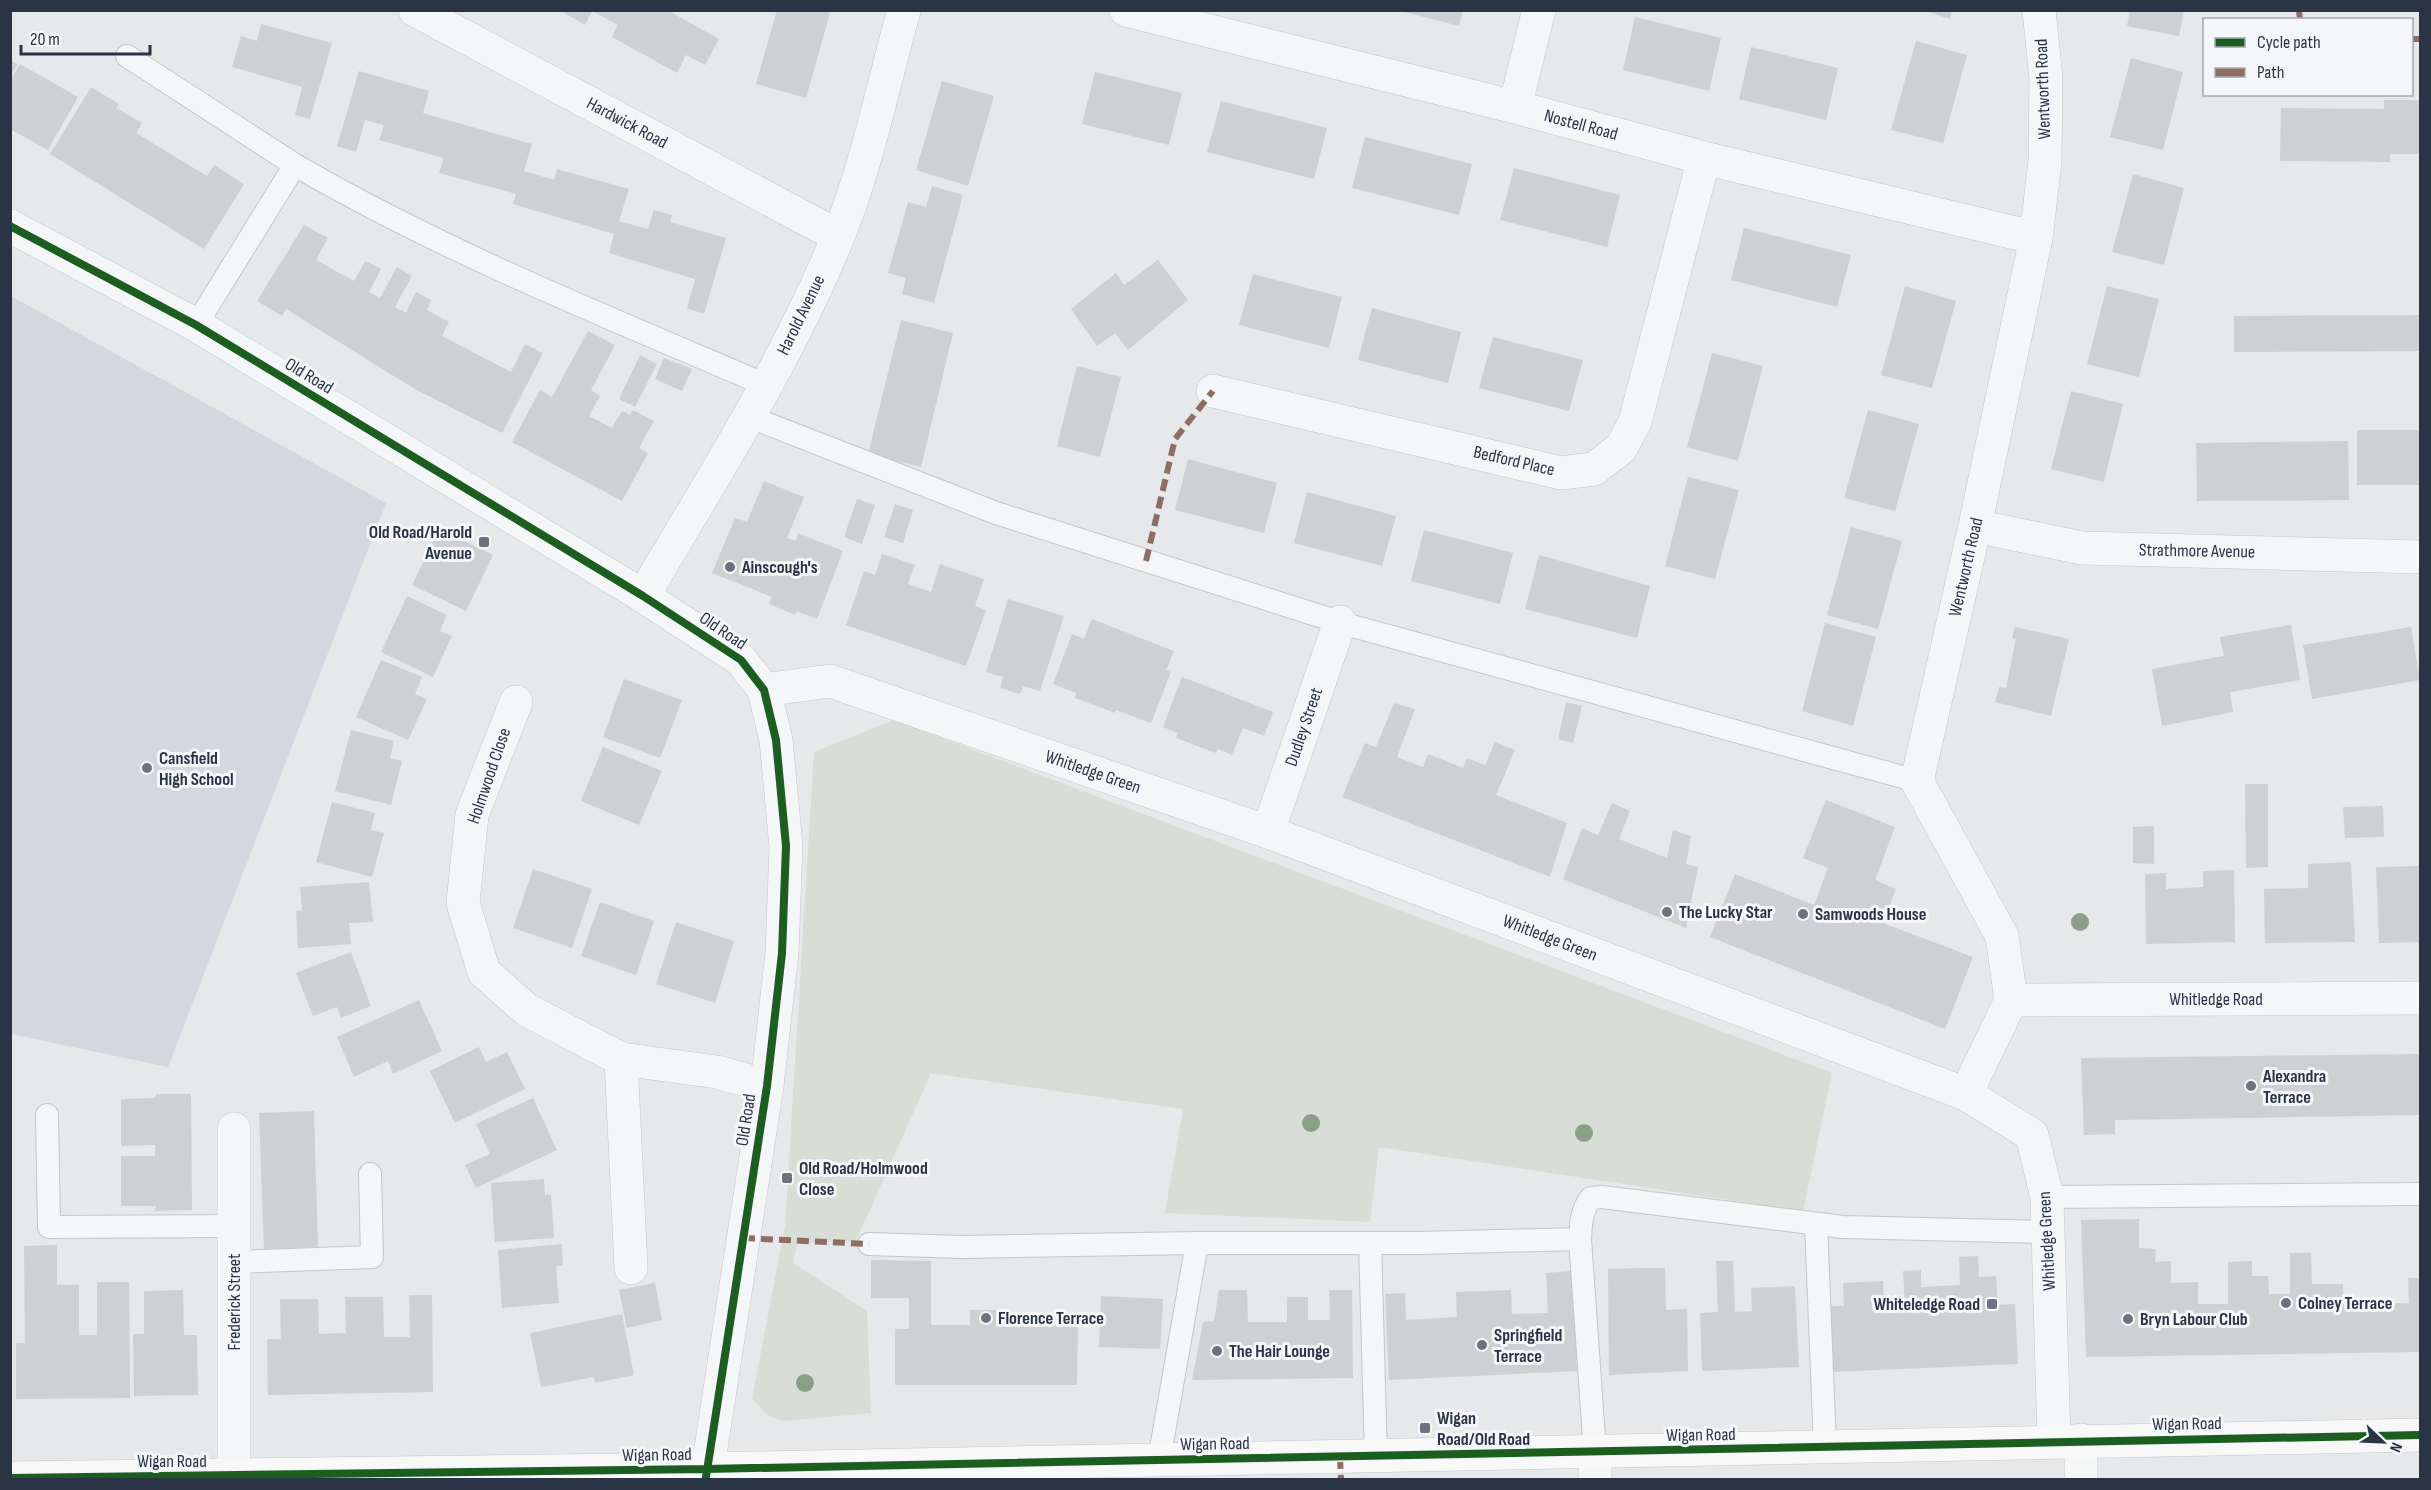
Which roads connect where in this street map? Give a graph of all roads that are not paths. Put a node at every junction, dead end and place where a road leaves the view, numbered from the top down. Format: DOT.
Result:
graph roads {
  1 [pos="416,10"];
  2 [pos="904,10"];
  3 [pos="1126,10"];
  4 [pos="1539,10"];
  5 [pos="2039,10"];
  6 [pos="127,56"];
  7 [pos="1515,107"];
  8 [pos="1704,158"];
  9 [pos="295,165"];
  10 [pos="10,226"];
  11 [pos="838,237"];
  12 [pos="2036,238"];
  13 [pos="196,325"];
  14 [pos="766,385"];
  15 [pos="1213,392"];
  16 [pos="750,417"];
  17 [pos="1976,526"];
  18 [pos="2421,556"];
  19 [pos="643,596"];
  20 [pos="1340,622"];
  21 [pos="764,690"];
  22 [pos="516,702"];
  23 [pos="1917,781"];
  24 [pos="1268,832"];
  25 [pos="2421,998"];
  26 [pos="2011,1000"];
  27 [pos="621,1059"];
  28 [pos="767,1086"];
  29 [pos="1966,1094"];
  30 [pos="47,1115"];
  31 [pos="234,1129"];
  32 [pos="370,1174"];
  33 [pos="2421,1194"];
  34 [pos="2047,1197"];
  35 [pos="1816,1224"];
  36 [pos="234,1226"];
  37 [pos="2049,1232"];
  38 [pos="1580,1239"];
  39 [pos="1197,1243"];
  40 [pos="1370,1243"];
  41 [pos="869,1244"];
  42 [pos="234,1262"];
  43 [pos="631,1268"];
  44 [pos="2421,1435"];
  45 [pos="2068,1441"];
  46 [pos="1825,1446"];
  47 [pos="1376,1457"];
  48 [pos="1160,1460"];
  49 [pos="1595,1466"];
  50 [pos="1090,1470"];
  51 [pos="706,1474"];
  52 [pos="234,1475"];
  53 [pos="10,1478"];
  54 [pos="90,1478"];
  55 [pos="2081,1479"];
  1 -- 11 [label="street, Hardwick Road"];
  2 -- 11 [label="street, Harold Avenue"];
  3 -- 7 [label="street, Nostell Road"];
  4 -- 7 [label="street"];
  5 -- 12 [label="street, Wentworth Road"];
  6 -- 9 [label="lane"];
  7 -- 8 [label="street, Nostell Road"];
  8 -- 12 [label="street, Nostell Road"];
  8 -- 15 [label="street, Bedford Place"];
  9 -- 13 [label="lane"];
  9 -- 14 [label="lane"];
  10 -- 13 [label="street, Old Road"];
  11 -- 14 [label="street, Harold Avenue"];
  12 -- 17 [label="street, Wentworth Road"];
  13 -- 19 [label="street, Old Road"];
  14 -- 16 [label="street, Harold Avenue"];
  16 -- 19 [label="street, Harold Avenue"];
  16 -- 20 [label="lane"];
  17 -- 18 [label="street, Strathmore Avenue"];
  17 -- 23 [label="street, Wentworth Road"];
  19 -- 21 [label="street, Old Road"];
  20 -- 23 [label="lane"];
  20 -- 24 [label="street, Dudley Street"];
  21 -- 24 [label="street, Whitledge Green"];
  21 -- 28 [label="street, Old Road"];
  22 -- 27 [label="street, Holmwood Close"];
  23 -- 26 [label="street"];
  24 -- 29 [label="street, Whitledge Green"];
  25 -- 26 [label="street, Whitledge Road"];
  26 -- 29 [label="street"];
  27 -- 28 [label="street, Holmwood Close"];
  27 -- 43 [label="street"];
  28 -- 51 [label="street, Old Road"];
  29 -- 34 [label="street, Whitledge Green"];
  30 -- 36 [label="lane"];
  31 -- 36 [label="street, Frederick Street"];
  32 -- 42 [label="lane"];
  33 -- 34 [label="lane"];
  34 -- 37 [label="street, Whitledge Green"];
  35 -- 37 [label="lane"];
  35 -- 38 [label="lane"];
  35 -- 46 [label="lane"];
  36 -- 42 [label="street, Frederick Street"];
  37 -- 45 [label="street, Whitledge Green"];
  38 -- 40 [label="lane"];
  38 -- 49 [label="lane"];
  39 -- 40 [label="lane"];
  39 -- 41 [label="lane"];
  39 -- 48 [label="lane"];
  40 -- 47 [label="lane"];
  42 -- 52 [label="street, Frederick Street"];
  44 -- 45 [label="main road, Wigan Road"];
  45 -- 46 [label="main road, Wigan Road"];
  45 -- 55 [label="street, Whitledge Green"];
  46 -- 49 [label="main road, Wigan Road"];
  47 -- 48 [label="main road, Wigan Road"];
  47 -- 49 [label="main road, Wigan Road"];
  48 -- 50 [label="main road, Wigan Road"];
  50 -- 51 [label="main road, Wigan Road"];
  51 -- 52 [label="main road, Wigan Road"];
  52 -- 54 [label="main road, Wigan Road"];
  53 -- 54 [label="main road, Wigan Road"];
}
